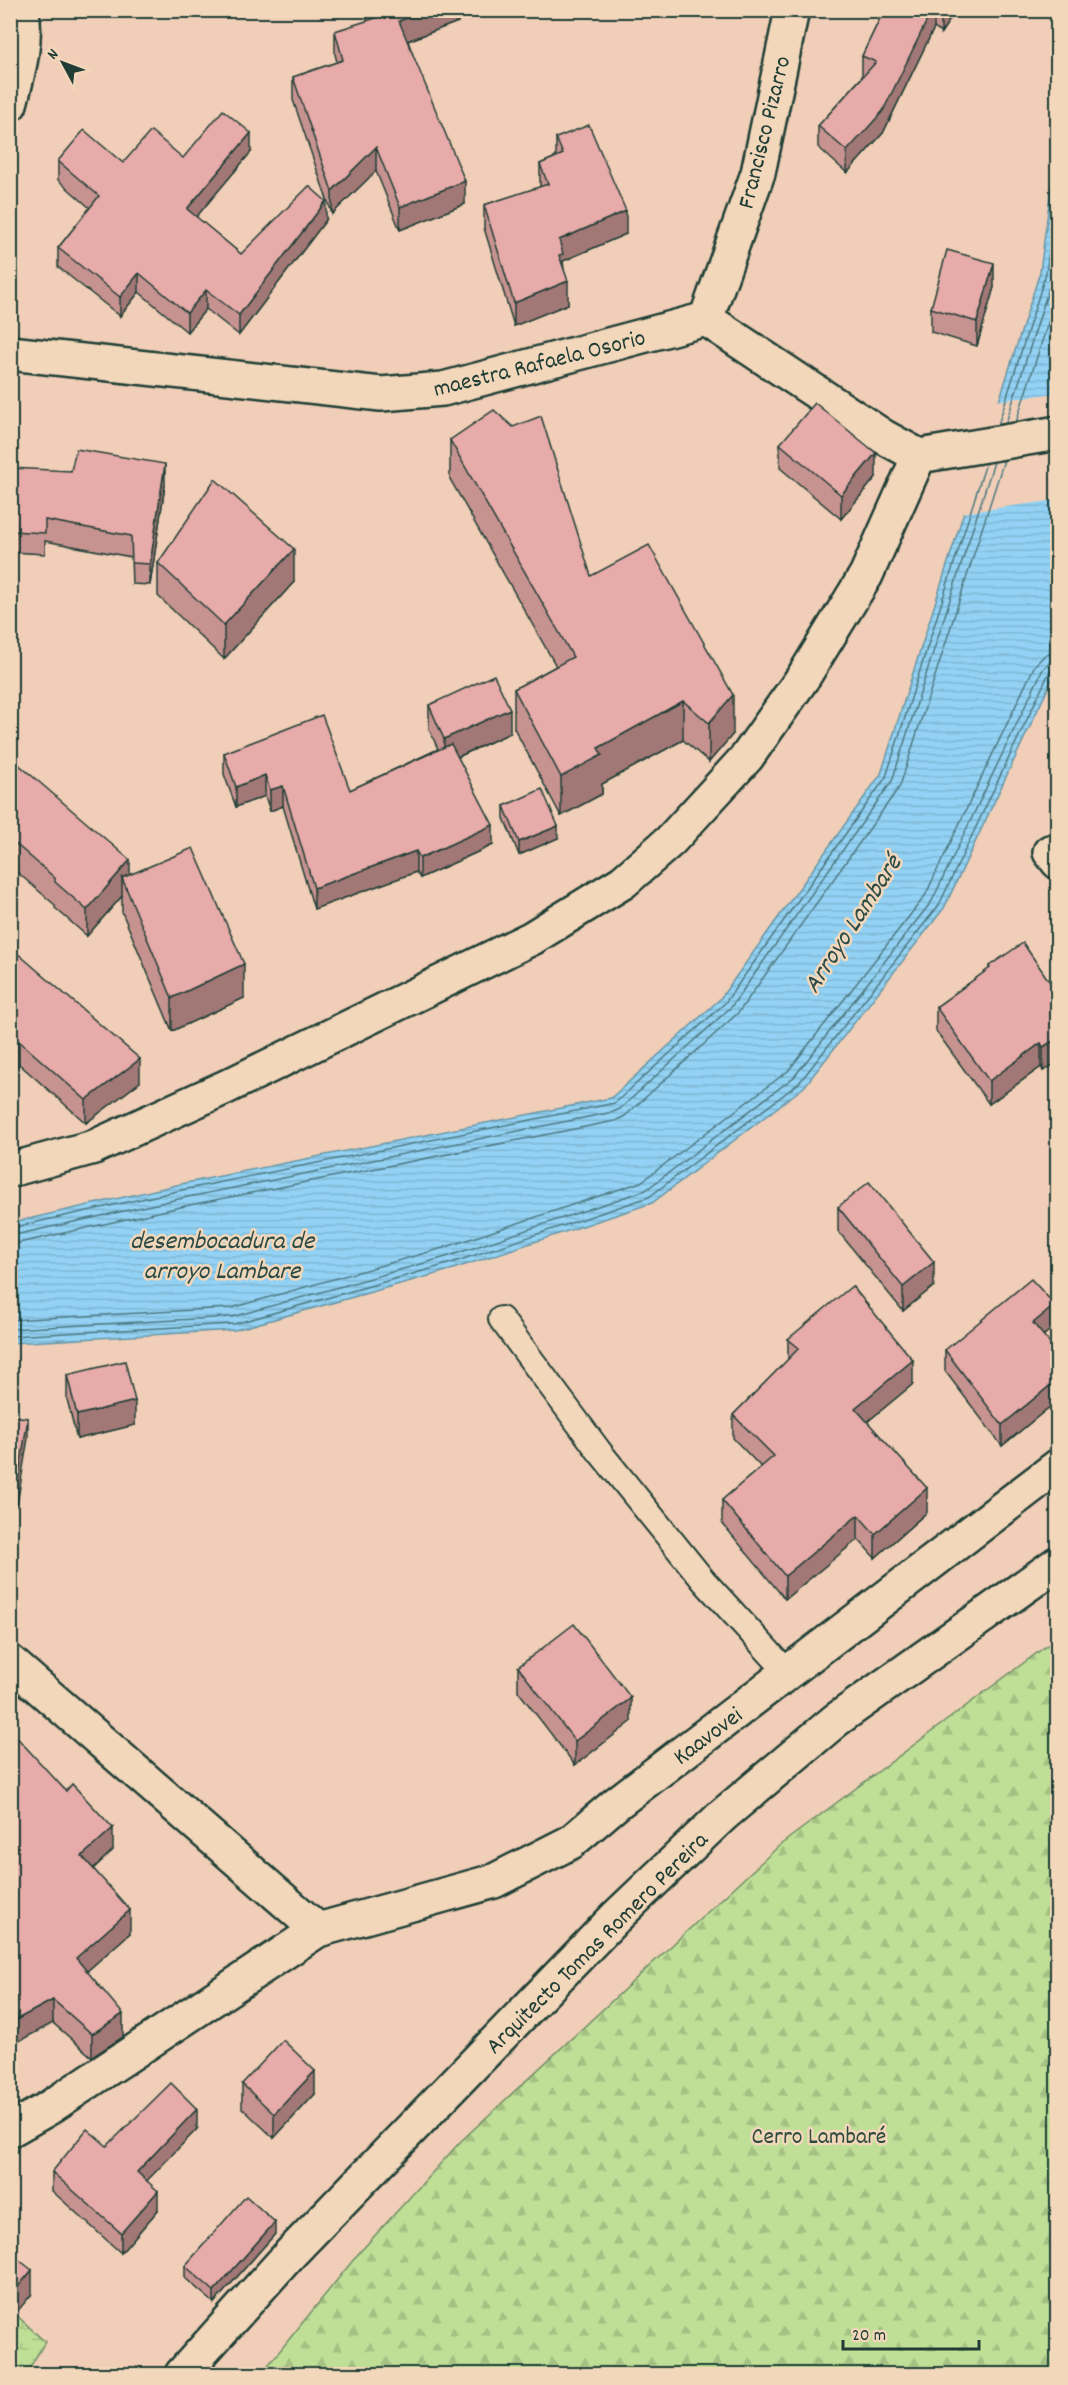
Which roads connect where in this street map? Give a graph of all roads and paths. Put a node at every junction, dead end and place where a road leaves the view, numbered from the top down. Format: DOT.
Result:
graph roads {
  1 [pos="22,10"];
  2 [pos="792,10"];
  3 [pos="10,104"];
  4 [pos="706,319"];
  5 [pos="10,353"];
  6 [pos="1058,433"];
  7 [pos="933,453"];
  8 [pos="10,1170"];
  9 [pos="501,1319"];
  10 [pos="1058,1466"];
  11 [pos="1058,1563"];
  12 [pos="10,1662"];
  13 [pos="789,1674"];
  14 [pos="318,1930"];
  15 [pos="10,2130"];
  16 [pos="182,2374"];
  1 -- 3 [label="street"];
  2 -- 4 [label="street, Francisco Pizarro"];
  4 -- 5 [label="street, maestra Rafaela Osorio"];
  4 -- 7 [label="street"];
  6 -- 7 [label="street"];
  7 -- 8 [label="street"];
  9 -- 13 [label="lane"];
  10 -- 13 [label="street, Kaavovei"];
  11 -- 16 [label="street, Arquitecto Tomas Romero Pereira"];
  12 -- 14 [label="street"];
  13 -- 14 [label="street, Kaavovei"];
  14 -- 15 [label="street, Kaavovei"];
}
